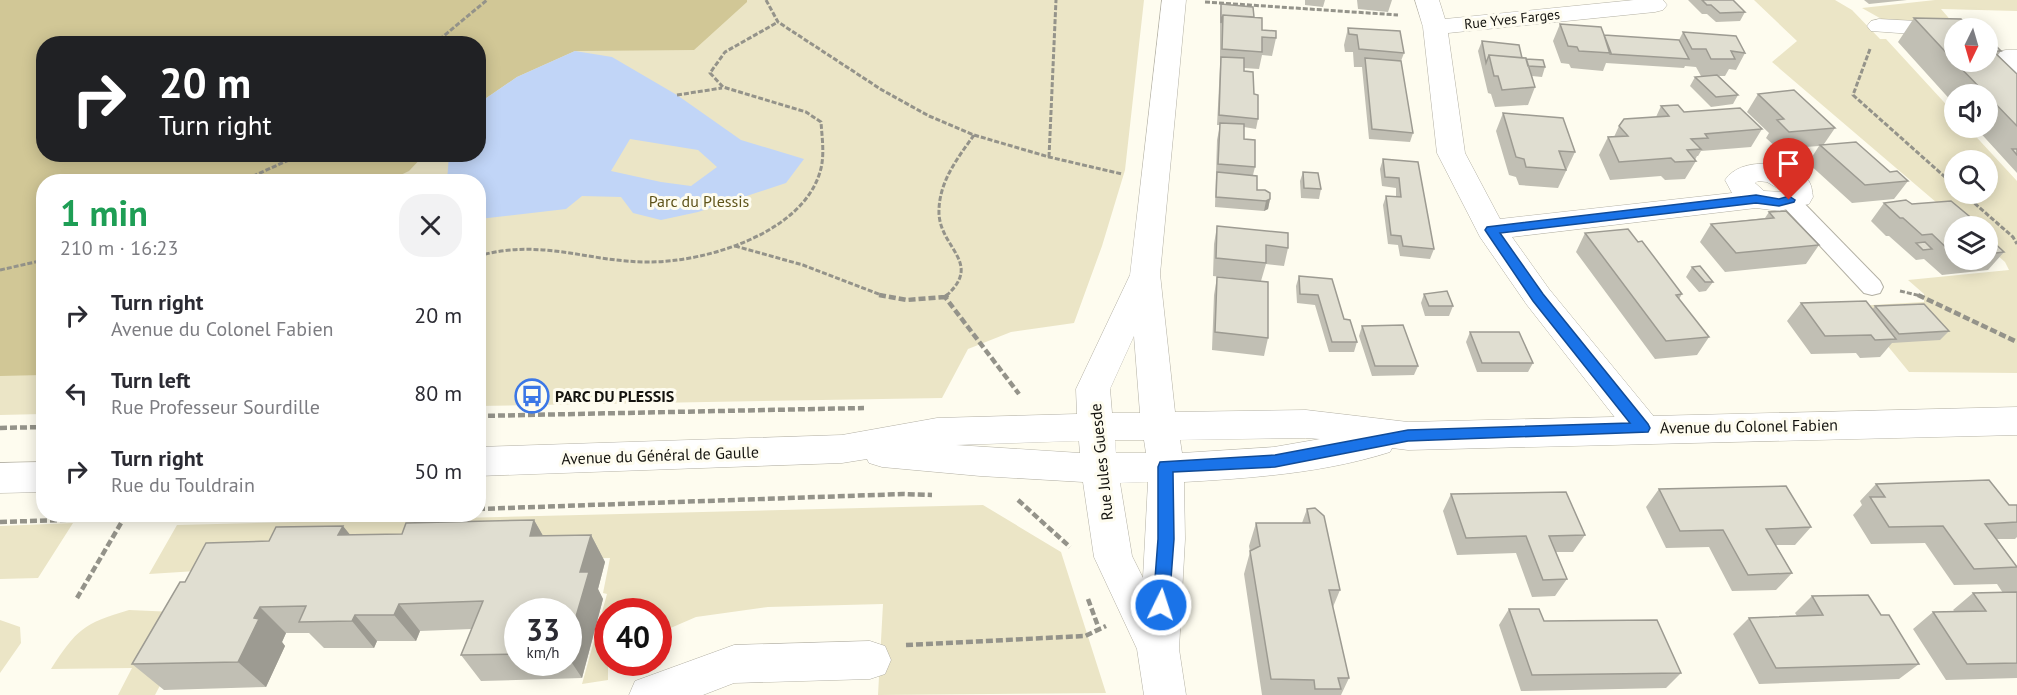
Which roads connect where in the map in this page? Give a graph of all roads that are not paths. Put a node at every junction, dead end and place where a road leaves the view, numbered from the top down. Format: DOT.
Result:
graph roads {
  1 [pos="1174,0"];
  2 [pos="1650,0"];
  3 [pos="1431,15"];
  4 [pos="1879,26"];
  5 [pos="1944,29"];
  6 [pos="1998,48"];
  7 [pos="2013,61"];
  8 [pos="1789,200"];
  9 [pos="1491,230"];
  10 [pos="1145,274"];
  11 [pos="1872,287"];
  12 [pos="2017,421"];
  13 [pos="1160,426"];
  14 [pos="1095,427"];
  15 [pos="1642,428"];
  16 [pos="1408,436"];
  17 [pos="842,448"];
  18 [pos="486,462"];
  19 [pos="1166,467"];
  20 [pos="1099,468"];
  21 [pos="36,477"];
  22 [pos="0,478"];
  23 [pos="1158,649"];
  24 [pos="870,660"];
  25 [pos="650,695"];
  26 [pos="1165,695"];
  1 -- 10 [label="street, Rue Jules Guesde"];
  2 -- 3 [label="street, Rue Yves Farges"];
  3 -- 9 [label="street"];
  4 -- 5 [label="street"];
  6 -- 7 [label="street"];
  8 -- 9 [label="street"];
  8 -- 11 [label="lane"];
  9 -- 15 [label="street"];
  10 -- 13 [label="street, Rue Jules Guesde"];
  10 -- 14 [label="street, Rue Jules Guesde"];
  12 -- 15 [label="street, Avenue du Colonel Fabien"];
  13 -- 14 [label="street, Avenue du Colonel Fabien"];
  13 -- 16 [label="street, Avenue du Colonel Fabien"];
  13 -- 19 [label="street, Rue Jules Guesde"];
  14 -- 17 [label="street, Avenue du Général de Gaulle"];
  14 -- 20 [label="street, Rue Jules Guesde"];
  15 -- 16 [label="street, Avenue du Colonel Fabien"];
  16 -- 19 [label="street, Avenue du Colonel Fabien"];
  17 -- 18 [label="street, Avenue du Général de Gaulle"];
  17 -- 20 [label="street, Avenue du Général de Gaulle"];
  19 -- 20 [label="street, Avenue du Colonel Fabien"];
  19 -- 23 [label="street, Rue Jules Guesde"];
  20 -- 23 [label="street, Rue Jules Guesde"];
  21 -- 22 [label="street"];
  23 -- 26 [label="street, Rue Jules Guesde"];
  24 -- 25 [label="street"];
}
